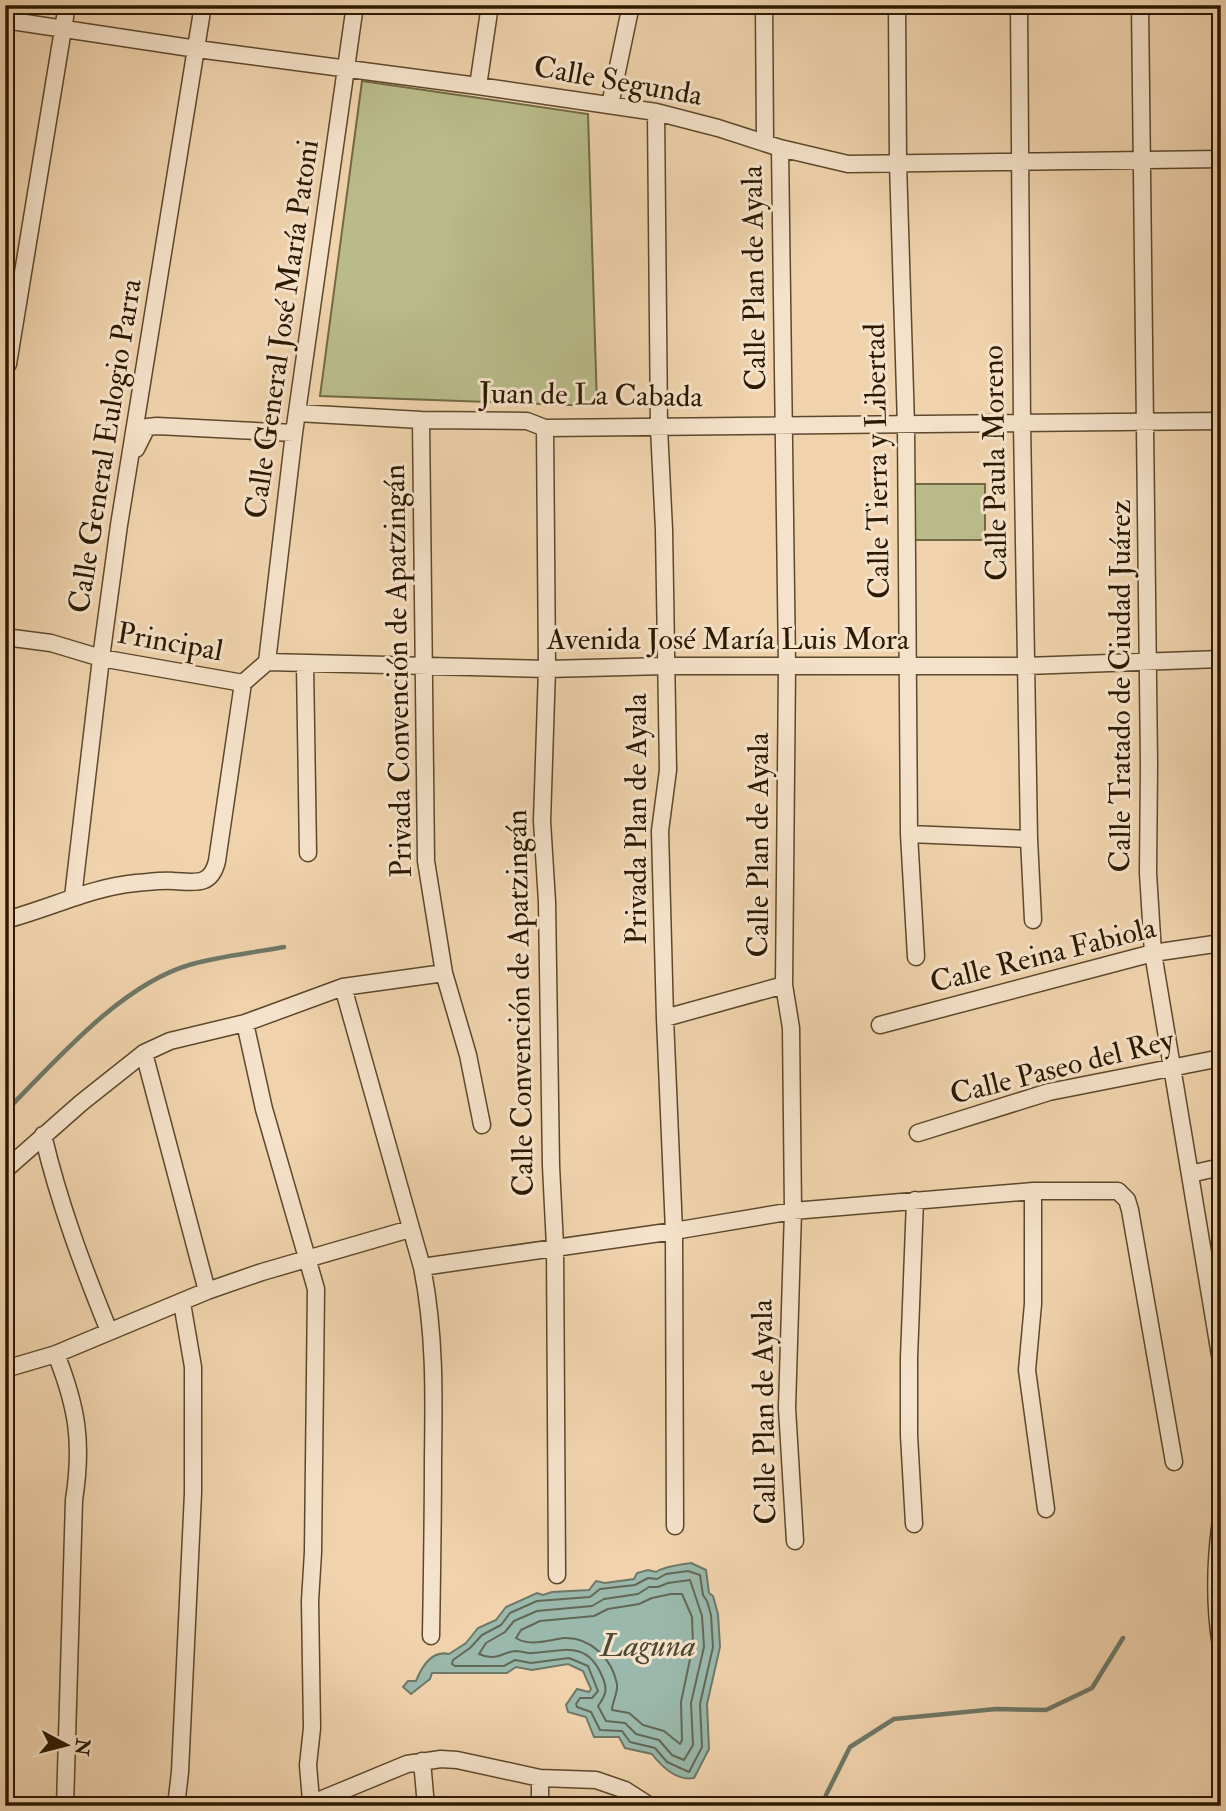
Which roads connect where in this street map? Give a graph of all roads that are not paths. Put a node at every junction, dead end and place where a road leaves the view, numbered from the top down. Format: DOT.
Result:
graph roads {
  1 [pos="67,5"];
  2 [pos="203,5"];
  3 [pos="355,5"];
  4 [pos="490,5"];
  5 [pos="631,5"];
  6 [pos="764,5"];
  7 [pos="897,5"];
  8 [pos="1019,5"];
  9 [pos="1140,5"];
  10 [pos="5,20"];
  11 [pos="63,29"];
  12 [pos="197,49"];
  13 [pos="346,69"];
  14 [pos="478,86"];
  15 [pos="610,105"];
  16 [pos="656,112"];
  17 [pos="772,145"];
  18 [pos="1221,159"];
  19 [pos="1142,160"];
  20 [pos="1019,162"];
  21 [pos="898,163"];
  22 [pos="8,364"];
  23 [pos="297,413"];
  24 [pos="421,420"];
  25 [pos="1145,421"];
  26 [pos="1221,421"];
  27 [pos="1022,423"];
  28 [pos="784,425"];
  29 [pos="906,425"];
  30 [pos="545,428"];
  31 [pos="660,428"];
  32 [pos="294,433"];
  33 [pos="129,460"];
  34 [pos="5,637"];
  35 [pos="101,658"];
  36 [pos="1221,659"];
  37 [pos="267,662"];
  38 [pos="1148,662"];
  39 [pos="305,664"];
  40 [pos="909,665"];
  41 [pos="665,666"];
  42 [pos="787,666"];
  43 [pos="1026,666"];
  44 [pos="425,667"];
  45 [pos="547,669"];
  46 [pos="243,683"];
  47 [pos="909,834"];
  48 [pos="1029,839"];
  49 [pos="308,853"];
  50 [pos="73,897"];
  51 [pos="5,920"];
  52 [pos="1033,920"];
  53 [pos="1221,943"];
  54 [pos="1153,953"];
  55 [pos="916,957"];
  56 [pos="444,973"];
  57 [pos="784,985"];
  58 [pos="343,987"];
  59 [pos="665,1018"];
  60 [pos="246,1023"];
  61 [pos="880,1026"];
  62 [pos="144,1053"];
  63 [pos="1221,1058"];
  64 [pos="1172,1068"];
  65 [pos="482,1125"];
  66 [pos="918,1133"];
  67 [pos="43,1135"];
  68 [pos="12,1154"];
  69 [pos="1221,1167"];
  70 [pos="5,1170"];
  71 [pos="1190,1174"];
  72 [pos="1033,1191"];
  73 [pos="915,1200"];
  74 [pos="793,1211"];
  75 [pos="410,1229"];
  76 [pos="674,1231"];
  77 [pos="555,1246"];
  78 [pos="309,1259"];
  79 [pos="422,1267"];
  80 [pos="1213,1267"];
  81 [pos="207,1291"];
  82 [pos="181,1303"];
  83 [pos="109,1331"];
  84 [pos="56,1354"];
  85 [pos="1221,1361"];
  86 [pos="5,1369"];
  87 [pos="1174,1462"];
  88 [pos="1046,1508"];
  89 [pos="1221,1520"];
  90 [pos="914,1524"];
  91 [pos="675,1526"];
  92 [pos="794,1541"];
  93 [pos="557,1575"];
  94 [pos="1218,1594"];
  95 [pos="431,1636"];
  96 [pos="1221,1646"];
  97 [pos="422,1760"];
  98 [pos="540,1778"];
  99 [pos="311,1803"];
  100 [pos="65,1806"];
  101 [pos="176,1806"];
  102 [pos="426,1806"];
  103 [pos="540,1806"];
  104 [pos="650,1806"];
  1 -- 11 [label="street"];
  2 -- 12 [label="street, Calle General Eulogio Parra"];
  3 -- 13 [label="street, Calle General José María Patoni"];
  4 -- 14 [label="street"];
  5 -- 15 [label="street"];
  6 -- 17 [label="street, Calle Plan de Ayala"];
  7 -- 21 [label="street, Calle Tierra y Libertad"];
  8 -- 20 [label="street, Calle Paula Moreno"];
  9 -- 19 [label="street, Calle Tratado de Ciudad Juárez"];
  10 -- 11 [label="street, Calle Segunda"];
  11 -- 12 [label="street, Calle Segunda"];
  11 -- 22 [label="street"];
  12 -- 13 [label="street, Calle Segunda"];
  12 -- 33 [label="street, Calle General Eulogio Parra"];
  13 -- 14 [label="street, Calle Segunda"];
  13 -- 23 [label="street, Calle General José María Patoni"];
  14 -- 15 [label="street, Calle Segunda"];
  15 -- 16 [label="street, Calle Segunda"];
  16 -- 17 [label="street, Calle Segunda"];
  16 -- 31 [label="street, Privada Plan de Ayala"];
  17 -- 21 [label="street, Calle Segunda"];
  17 -- 28 [label="street, Calle Plan de Ayala"];
  18 -- 19 [label="street, Calle Segunda"];
  19 -- 20 [label="street, Calle Segunda"];
  19 -- 25 [label="street, Calle Tratado de Ciudad Juárez"];
  20 -- 21 [label="street, Calle Segunda"];
  20 -- 27 [label="street, Calle Paula Moreno"];
  21 -- 29 [label="street, Calle Tierra y Libertad"];
  23 -- 24 [label="street, Juan de La Cabada"];
  23 -- 32 [label="street, Calle General José María Patoni"];
  24 -- 30 [label="street, Juan de La Cabada"];
  24 -- 44 [label="street, Privada Convención de Apatzingán"];
  25 -- 26 [label="street, Juan de La Cabada"];
  25 -- 27 [label="street, Juan de La Cabada"];
  25 -- 38 [label="street, Calle Tratado de Ciudad Juárez"];
  27 -- 29 [label="street, Juan de La Cabada"];
  27 -- 43 [label="street, Calle Paula Moreno"];
  28 -- 29 [label="street, Juan de La Cabada"];
  28 -- 31 [label="street, Juan de La Cabada"];
  28 -- 42 [label="street, Calle Plan de Ayala"];
  29 -- 40 [label="street, Calle Tierra y Libertad"];
  30 -- 31 [label="street, Juan de La Cabada"];
  30 -- 45 [label="street, Calle Convención de Apatzingán"];
  31 -- 41 [label="street, Privada Plan de Ayala"];
  32 -- 33 [label="street"];
  32 -- 37 [label="street, Calle General José María Patoni"];
  33 -- 35 [label="street, Calle General Eulogio Parra"];
  34 -- 35 [label="street, Principal"];
  35 -- 46 [label="street, Principal"];
  35 -- 50 [label="street, Calle General Eulogio Parra"];
  36 -- 38 [label="street, Avenida José María Luis Mora"];
  37 -- 39 [label="street, Avenida José María Luis Mora"];
  37 -- 46 [label="street"];
  38 -- 43 [label="street, Avenida José María Luis Mora"];
  38 -- 54 [label="street, Calle Tratado de Ciudad Juárez"];
  39 -- 44 [label="street, Avenida José María Luis Mora"];
  39 -- 49 [label="street"];
  40 -- 42 [label="street, Avenida José María Luis Mora"];
  40 -- 43 [label="street, Avenida José María Luis Mora"];
  40 -- 47 [label="street, Calle Tierra y Libertad"];
  41 -- 42 [label="street, Avenida José María Luis Mora"];
  41 -- 45 [label="street, Avenida José María Luis Mora"];
  41 -- 59 [label="street, Privada Plan de Ayala"];
  42 -- 57 [label="street, Calle Plan de Ayala"];
  43 -- 48 [label="street, Calle Paula Moreno"];
  44 -- 45 [label="street, Avenida José María Luis Mora"];
  44 -- 56 [label="street, Privada Convención de Apatzingán"];
  45 -- 77 [label="street, Calle Convención de Apatzingán"];
  46 -- 50 [label="street"];
  47 -- 48 [label="street"];
  47 -- 55 [label="street, Calle Tierra y Libertad"];
  48 -- 52 [label="street, Calle Paula Moreno"];
  50 -- 51 [label="street"];
  53 -- 54 [label="street, Calle Reina Fabiola"];
  54 -- 61 [label="street, Calle Reina Fabiola"];
  54 -- 64 [label="street, Calle Tratado de Ciudad Juárez"];
  56 -- 58 [label="street"];
  56 -- 65 [label="street, Privada Convención de Apatzingán"];
  57 -- 59 [label="street"];
  57 -- 74 [label="street, Calle Plan de Ayala"];
  58 -- 60 [label="street"];
  58 -- 75 [label="street"];
  59 -- 76 [label="street, Privada Plan de Ayala"];
  60 -- 62 [label="street"];
  60 -- 78 [label="street"];
  62 -- 67 [label="street"];
  62 -- 81 [label="street"];
  63 -- 64 [label="street, Calle Paseo del Rey"];
  64 -- 66 [label="street, Calle Paseo del Rey"];
  64 -- 71 [label="street, Calle Tratado de Ciudad Juárez"];
  67 -- 68 [label="street"];
  67 -- 83 [label="street"];
  68 -- 70 [label="street"];
  69 -- 71 [label="street"];
  71 -- 80 [label="street, Calle Tratado de Ciudad Juárez"];
  72 -- 73 [label="street"];
  72 -- 87 [label="street"];
  72 -- 88 [label="street"];
  73 -- 74 [label="street"];
  73 -- 90 [label="street"];
  74 -- 76 [label="street"];
  74 -- 92 [label="street, Calle Plan de Ayala"];
  75 -- 78 [label="street"];
  75 -- 79 [label="street"];
  76 -- 77 [label="street"];
  76 -- 91 [label="street, Privada Plan de Ayala"];
  77 -- 79 [label="street"];
  77 -- 93 [label="street, Calle Convención de Apatzingán"];
  78 -- 81 [label="street"];
  78 -- 99 [label="street"];
  79 -- 95 [label="street"];
  80 -- 85 [label="street, Calle Tratado de Ciudad Juárez"];
  81 -- 82 [label="street"];
  82 -- 83 [label="street"];
  82 -- 101 [label="street"];
  83 -- 84 [label="street"];
  84 -- 86 [label="street"];
  84 -- 100 [label="street"];
  89 -- 94 [label="street"];
  94 -- 96 [label="street"];
  97 -- 98 [label="street"];
  97 -- 99 [label="street"];
  97 -- 102 [label="street"];
  98 -- 103 [label="street"];
  98 -- 104 [label="street"];
}
